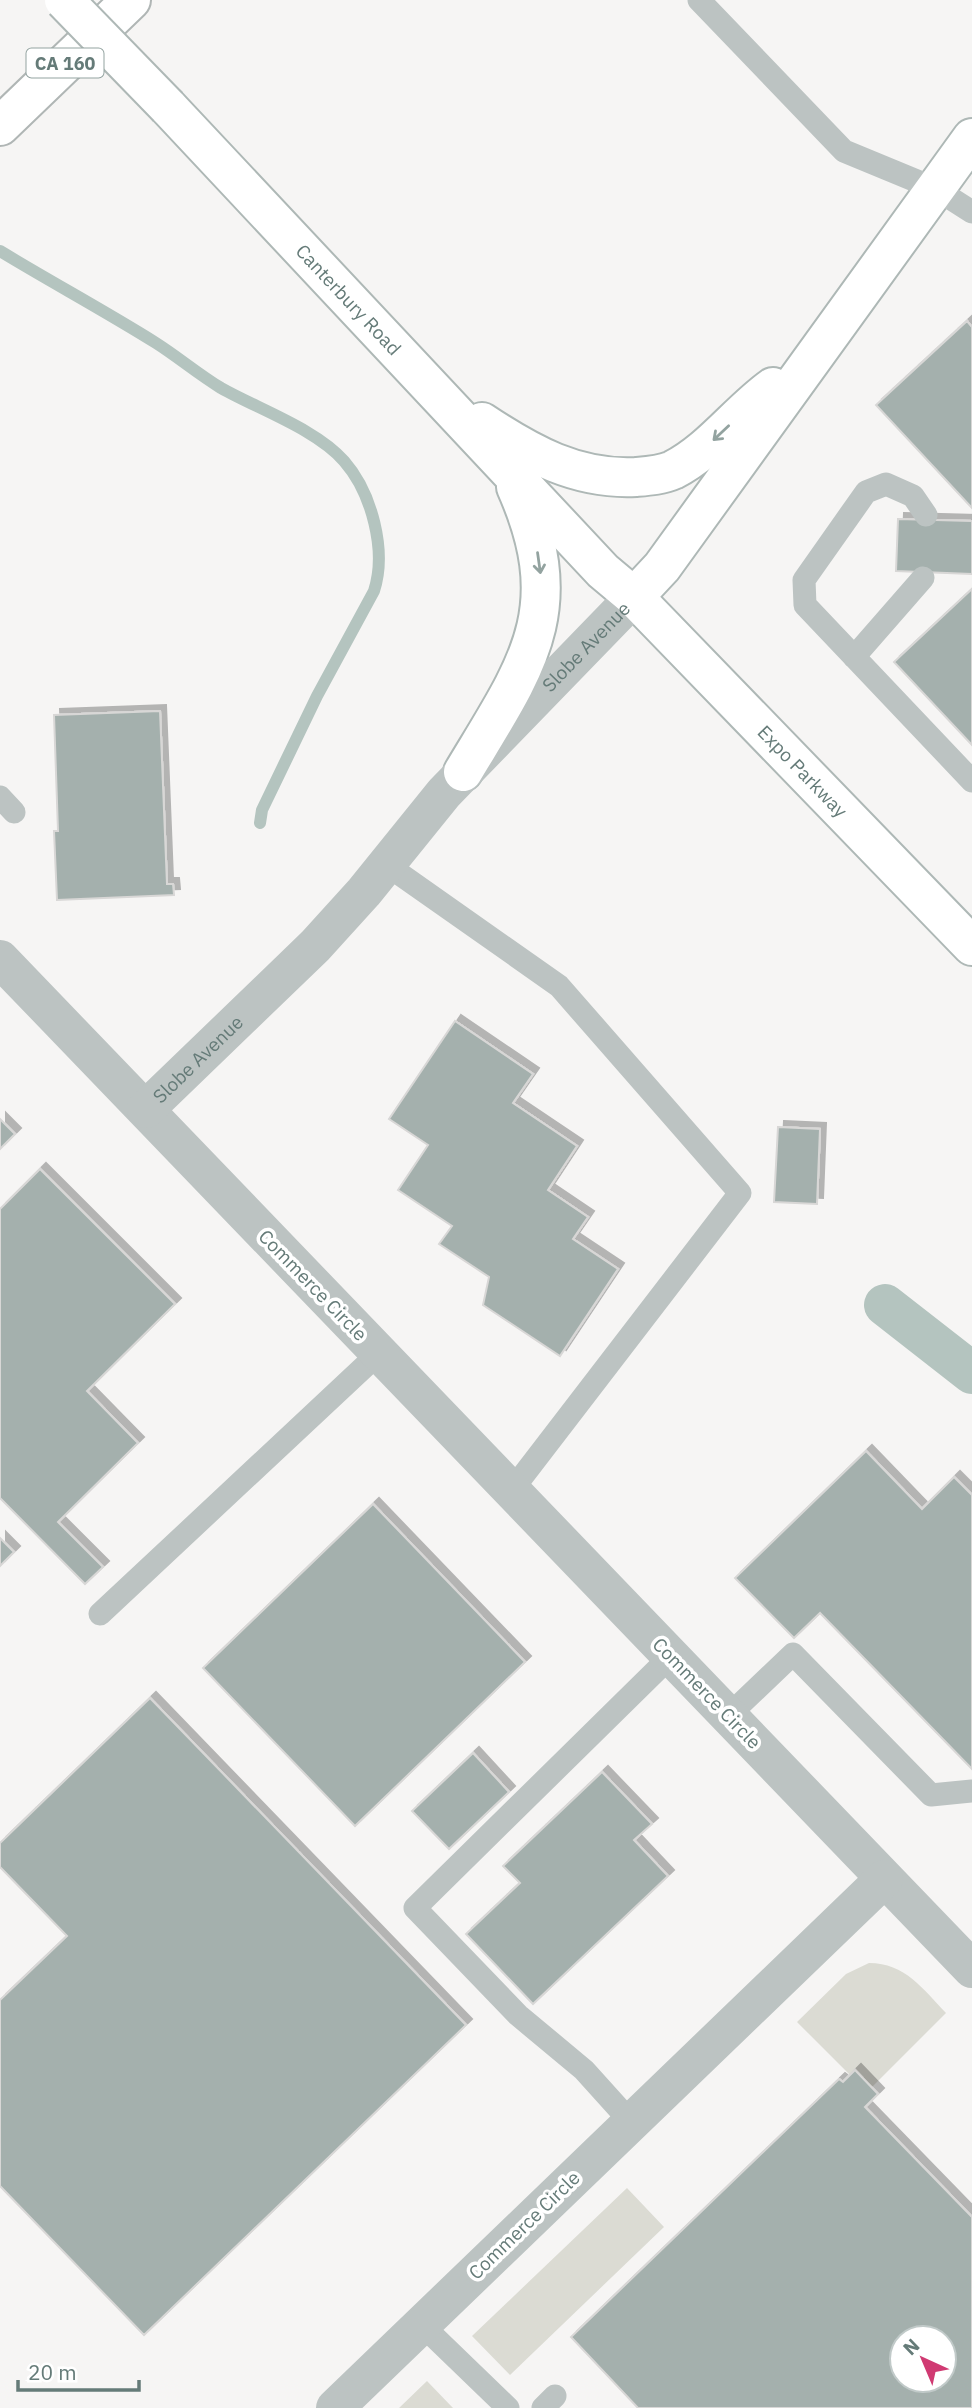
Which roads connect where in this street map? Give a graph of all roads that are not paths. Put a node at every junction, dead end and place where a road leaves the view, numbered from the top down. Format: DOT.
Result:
graph roads {
  1 [pos="64,0"];
  2 [pos="131,0"];
  3 [pos="699,0"];
  4 [pos="0,126"];
  5 [pos="972,138"];
  6 [pos="936,189"];
  7 [pos="972,212"];
  8 [pos="811,359"];
  9 [pos="441,395"];
  10 [pos="511,475"];
  11 [pos="926,515"];
  12 [pos="923,578"];
  13 [pos="634,597"];
  14 [pos="854,657"];
  15 [pos="463,772"];
  16 [pos="972,781"];
  17 [pos="387,865"];
  18 [pos="969,937"];
  19 [pos="0,959"];
  20 [pos="146,1109"];
  21 [pos="379,1353"];
  22 [pos="512,1490"];
  23 [pos="100,1614"];
  24 [pos="671,1656"];
  25 [pos="729,1716"];
  26 [pos="972,1791"];
  27 [pos="884,1879"];
  28 [pos="972,1969"];
  29 [pos="630,2121"];
  30 [pos="422,2325"];
  31 [pos="335,2408"];
  32 [pos="508,2408"];
  1 -- 9 [label="main road, Canterbury Road, bridge"];
  2 -- 4 [label="main road, CA 160"];
  3 -- 6 [label="lane"];
  5 -- 6 [label="main road, Slobe Avenue"];
  6 -- 7 [label="lane"];
  6 -- 8 [label="main road, Slobe Avenue"];
  8 -- 9 [label="main road, one-way"];
  8 -- 13 [label="main road, Slobe Avenue"];
  9 -- 10 [label="main road, Canterbury Road"];
  10 -- 13 [label="main road, Canterbury Road"];
  10 -- 15 [label="main road, one-way"];
  11 -- 14 [label="lane"];
  12 -- 14 [label="lane"];
  13 -- 15 [label="street, Slobe Avenue"];
  13 -- 18 [label="main road, Expo Parkway"];
  14 -- 16 [label="lane"];
  15 -- 17 [label="street, Slobe Avenue"];
  17 -- 20 [label="street, Slobe Avenue"];
  17 -- 22 [label="lane"];
  19 -- 20 [label="street, Commerce Circle"];
  20 -- 21 [label="street, Commerce Circle"];
  21 -- 22 [label="street, Commerce Circle"];
  21 -- 23 [label="lane"];
  22 -- 24 [label="street, Commerce Circle"];
  24 -- 25 [label="street, Commerce Circle"];
  24 -- 29 [label="lane"];
  25 -- 26 [label="lane"];
  25 -- 27 [label="street, Commerce Circle"];
  27 -- 28 [label="street"];
  27 -- 29 [label="street, Commerce Circle"];
  29 -- 30 [label="street, Commerce Circle"];
  30 -- 31 [label="street, Commerce Circle"];
  30 -- 32 [label="lane"];
}
